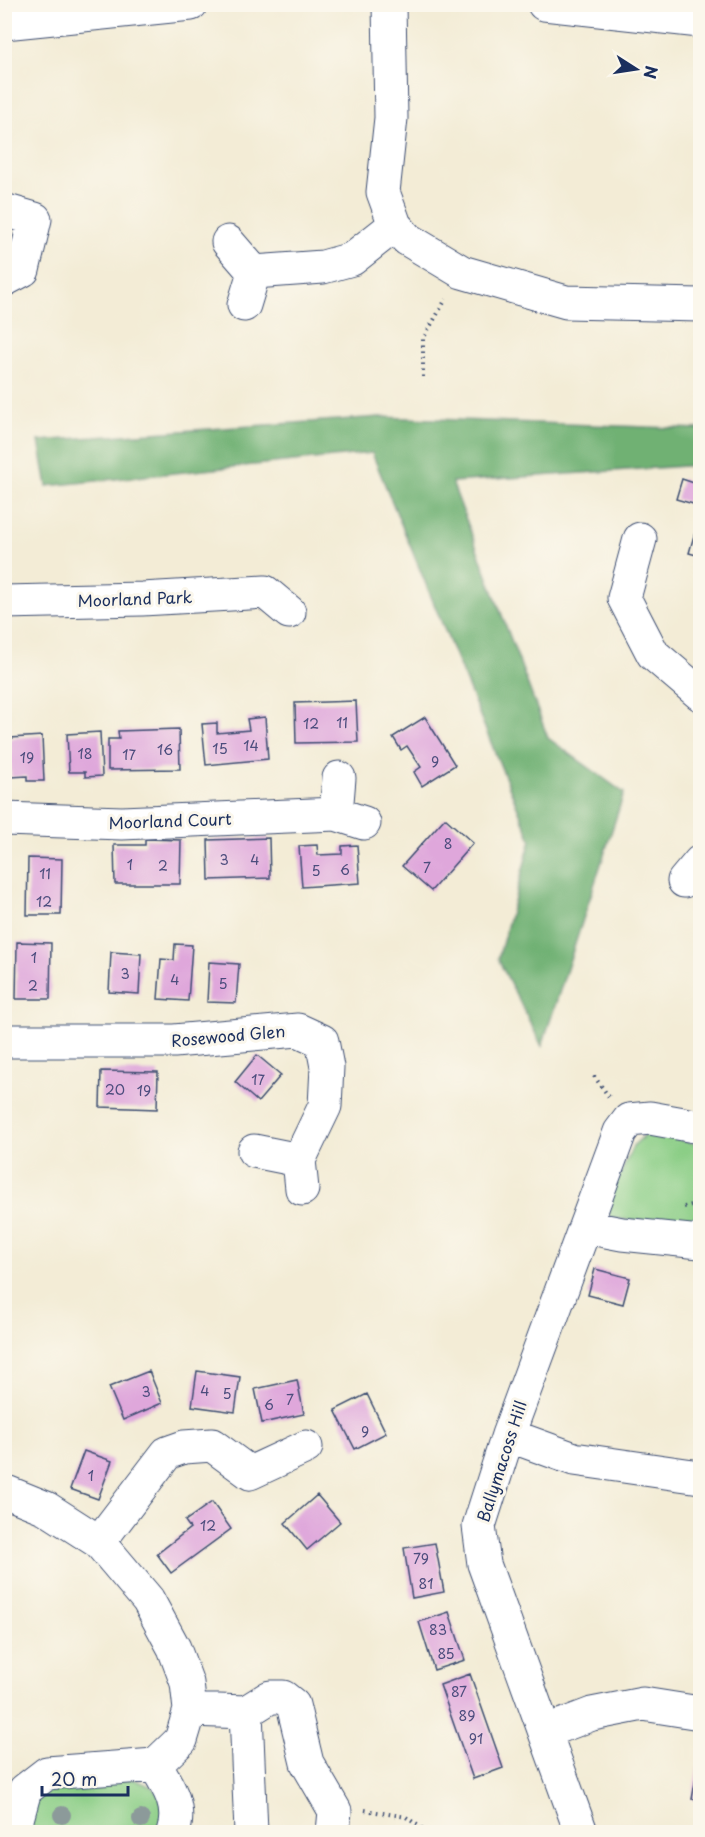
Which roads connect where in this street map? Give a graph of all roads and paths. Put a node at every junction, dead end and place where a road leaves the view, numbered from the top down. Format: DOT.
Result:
graph roads {
  1 [pos="191,4"];
  2 [pos="389,4"];
  3 [pos="544,4"];
  4 [pos="700,21"];
  5 [pos="4,23"];
  6 [pos="4,210"];
  7 [pos="395,225"];
  8 [pos="228,242"];
  9 [pos="254,272"];
  10 [pos="462,272"];
  11 [pos="4,280"];
  12 [pos="244,305"];
  13 [pos="700,305"];
  14 [pos="423,378"];
  15 [pos="640,538"];
  16 [pos="276,591"];
  17 [pos="4,602"];
  18 [pos="700,694"];
  19 [pos="339,778"];
  20 [pos="4,819"];
  21 [pos="4,1041"];
  22 [pos="700,1127"];
  23 [pos="254,1151"];
  24 [pos="585,1227"];
  25 [pos="700,1242"];
  26 [pos="508,1435"];
  27 [pos="306,1447"];
  28 [pos="700,1477"];
  29 [pos="4,1491"];
  30 [pos="99,1542"];
  31 [pos="190,1710"];
  32 [pos="246,1712"];
  33 [pos="700,1713"];
  34 [pos="545,1732"];
  35 [pos="155,1765"];
  36 [pos="334,1822"];
  37 [pos="19,1833"];
  38 [pos="173,1833"];
  39 [pos="250,1833"];
  40 [pos="427,1833"];
  41 [pos="581,1833"];
  1 -- 5 [label="street"];
  2 -- 7 [label="street"];
  3 -- 4 [label="street"];
  6 -- 11 [label="street"];
  7 -- 9 [label="street"];
  7 -- 10 [label="street"];
  8 -- 9 [label="street"];
  9 -- 12 [label="street"];
  10 -- 13 [label="street"];
  10 -- 14 [label="path"];
  15 -- 18 [label="street"];
  16 -- 17 [label="street, Moorland Park"];
  19 -- 20 [label="street, Moorland Court"];
  21 -- 23 [label="street, Rosewood Glen"];
  22 -- 24 [label="street, Ballymacoss Hill"];
  24 -- 25 [label="street"];
  24 -- 26 [label="street, Ballymacoss Hill"];
  26 -- 28 [label="street"];
  26 -- 34 [label="street, Ballymacoss Hill"];
  27 -- 30 [label="street"];
  29 -- 30 [label="street"];
  30 -- 31 [label="street"];
  31 -- 32 [label="street"];
  31 -- 35 [label="street"];
  32 -- 36 [label="street"];
  32 -- 39 [label="street"];
  33 -- 34 [label="street"];
  34 -- 41 [label="street, Ballymacoss Hill"];
  35 -- 37 [label="street"];
  35 -- 38 [label="street"];
  36 -- 40 [label="path"];
}
